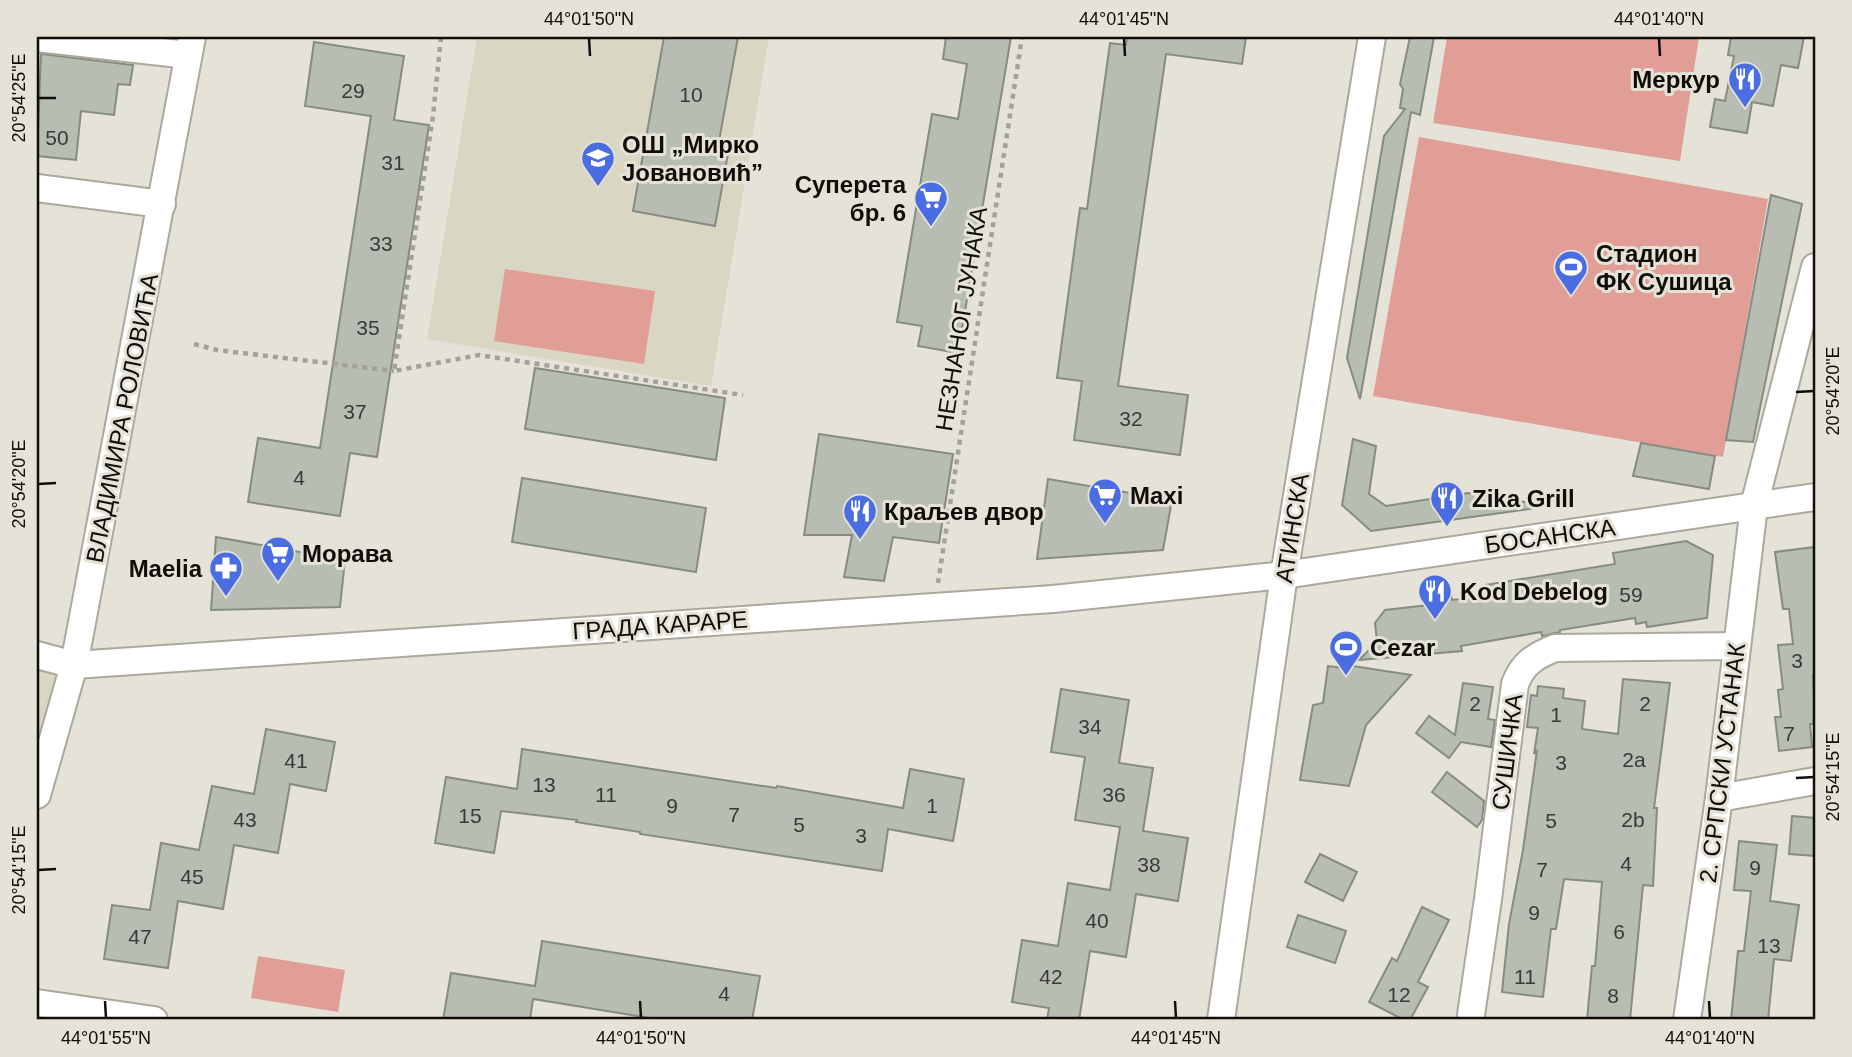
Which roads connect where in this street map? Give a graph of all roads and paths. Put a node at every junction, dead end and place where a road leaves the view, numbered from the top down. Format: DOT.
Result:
graph roads {
  1 [pos="440,37"];
  2 [pos="1022,37"];
  3 [pos="1372,37"];
  4 [pos="37,38"];
  5 [pos="190,46"];
  6 [pos="37,188"];
  7 [pos="162,204"];
  8 [pos="1815,267"];
  9 [pos="194,344"];
  10 [pos="394,370"];
  11 [pos="743,395"];
  12 [pos="1815,497"];
  13 [pos="1754,506"];
  14 [pos="1284,575"];
  15 [pos="935,607"];
  16 [pos="1737,646"];
  17 [pos="37,655"];
  18 [pos="75,665"];
  19 [pos="1815,781"];
  20 [pos="37,795"];
  21 [pos="1720,798"];
  22 [pos="37,1003"];
  23 [pos="1471,1015"];
  24 [pos="154,1020"];
  25 [pos="1221,1020"];
  26 [pos="1687,1020"];
  1 -- 10 [label="path"];
  2 -- 15 [label="path, НЕЗНАНОГ ЈУНАКА"];
  3 -- 14 [label="street, АТИНСКА"];
  4 -- 5 [label="street"];
  5 -- 7 [label="street, ВЛАДИМИРА РОЛОВИЋА"];
  6 -- 7 [label="street"];
  7 -- 18 [label="street, ВЛАДИМИРА РОЛОВИЋА"];
  8 -- 13 [label="street, 2. СРПСКИ УСТАНАК"];
  9 -- 10 [label="path"];
  10 -- 11 [label="path"];
  12 -- 13 [label="street, БОСАНСКА"];
  13 -- 14 [label="street, БОСАНСКА"];
  13 -- 16 [label="street, 2. СРПСКИ УСТАНАК"];
  14 -- 15 [label="street, ГРАДА КАРАРЕ"];
  14 -- 25 [label="street, АТИНСКА"];
  15 -- 18 [label="street, ГРАДА КАРАРЕ"];
  16 -- 21 [label="street, 2. СРПСКИ УСТАНАК"];
  16 -- 23 [label="street, СУШИЧКА"];
  17 -- 18 [label="street, ГРАДА КАРАРЕ"];
  18 -- 20 [label="street, ВЛАДИМИРА РОЛОВИЋА"];
  19 -- 21 [label="street"];
  21 -- 26 [label="street, 2. СРПСКИ УСТАНАК"];
  22 -- 24 [label="street"];
}
